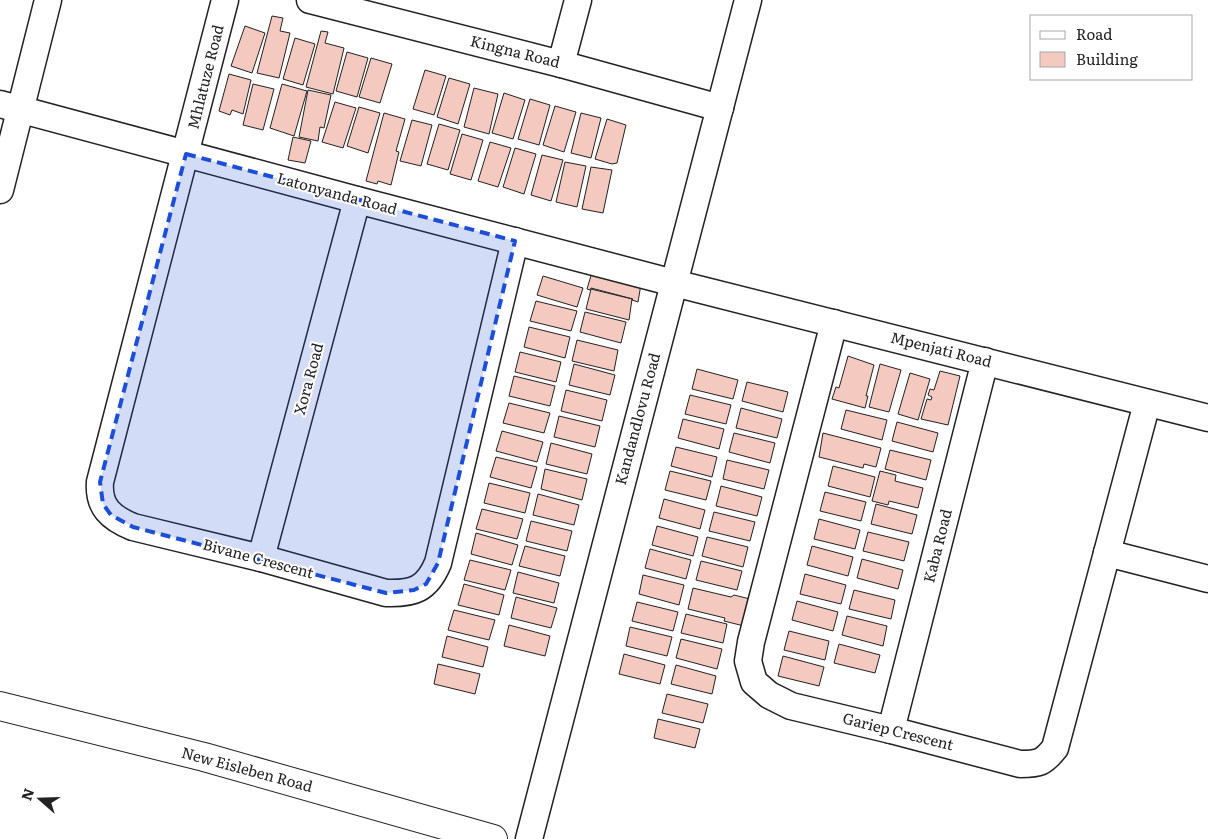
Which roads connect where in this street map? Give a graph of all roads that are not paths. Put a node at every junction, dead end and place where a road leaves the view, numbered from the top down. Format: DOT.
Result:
graph roads {
  1 [pos="48,0"];
  2 [pos="225,0"];
  3 [pos="310,0"];
  4 [pos="578,0"];
  5 [pos="748,0"];
  6 [pos="401,11"];
  7 [pos="561,64"];
  8 [pos="10,106"];
  9 [pos="720,108"];
  10 [pos="186,154"];
  11 [pos="0,190"];
  12 [pos="357,200"];
  13 [pos="515,241"];
  14 [pos="674,283"];
  15 [pos="834,323"];
  16 [pos="985,361"];
  17 [pos="1147,403"];
  18 [pos="1208,418"];
  19 [pos="1107,553"];
  20 [pos="261,558"];
  21 [pos="1208,579"];
  22 [pos="0,706"];
  23 [pos="891,730"];
  24 [pos="493,839"];
  25 [pos="529,839"];
  1 -- 8 [label="street"];
  2 -- 10 [label="street, Mhlatuze Road"];
  3 -- 6 [label="street, Kingna Road"];
  4 -- 7 [label="street"];
  5 -- 9 [label="street, Kandandlovu Road"];
  6 -- 7 [label="street, Kingna Road"];
  7 -- 9 [label="street, Kingna Road"];
  8 -- 10 [label="street, Latonyanda Road"];
  8 -- 11 [label="street"];
  9 -- 14 [label="street, Kandandlovu Road"];
  10 -- 12 [label="street, Latonyanda Road"];
  10 -- 20 [label="street, Bivane Crescent"];
  12 -- 13 [label="street, Latonyanda Road"];
  12 -- 20 [label="street, Xora Road"];
  13 -- 14 [label="street, Latonyanda Road"];
  13 -- 20 [label="street, Bivane Crescent"];
  14 -- 15 [label="street, Mpenjati Road"];
  14 -- 25 [label="street, Kandandlovu Road"];
  15 -- 16 [label="street, Mpenjati Road"];
  15 -- 23 [label="street, Gariep Crescent"];
  16 -- 17 [label="street, Mpenjati Road"];
  16 -- 23 [label="street, Kaba Road"];
  17 -- 18 [label="street, Mpenjati Road"];
  17 -- 19 [label="street, Gariep Crescent"];
  19 -- 21 [label="street"];
  19 -- 23 [label="street, Gariep Crescent"];
  22 -- 24 [label="main road, New Eisleben Road"];
}
